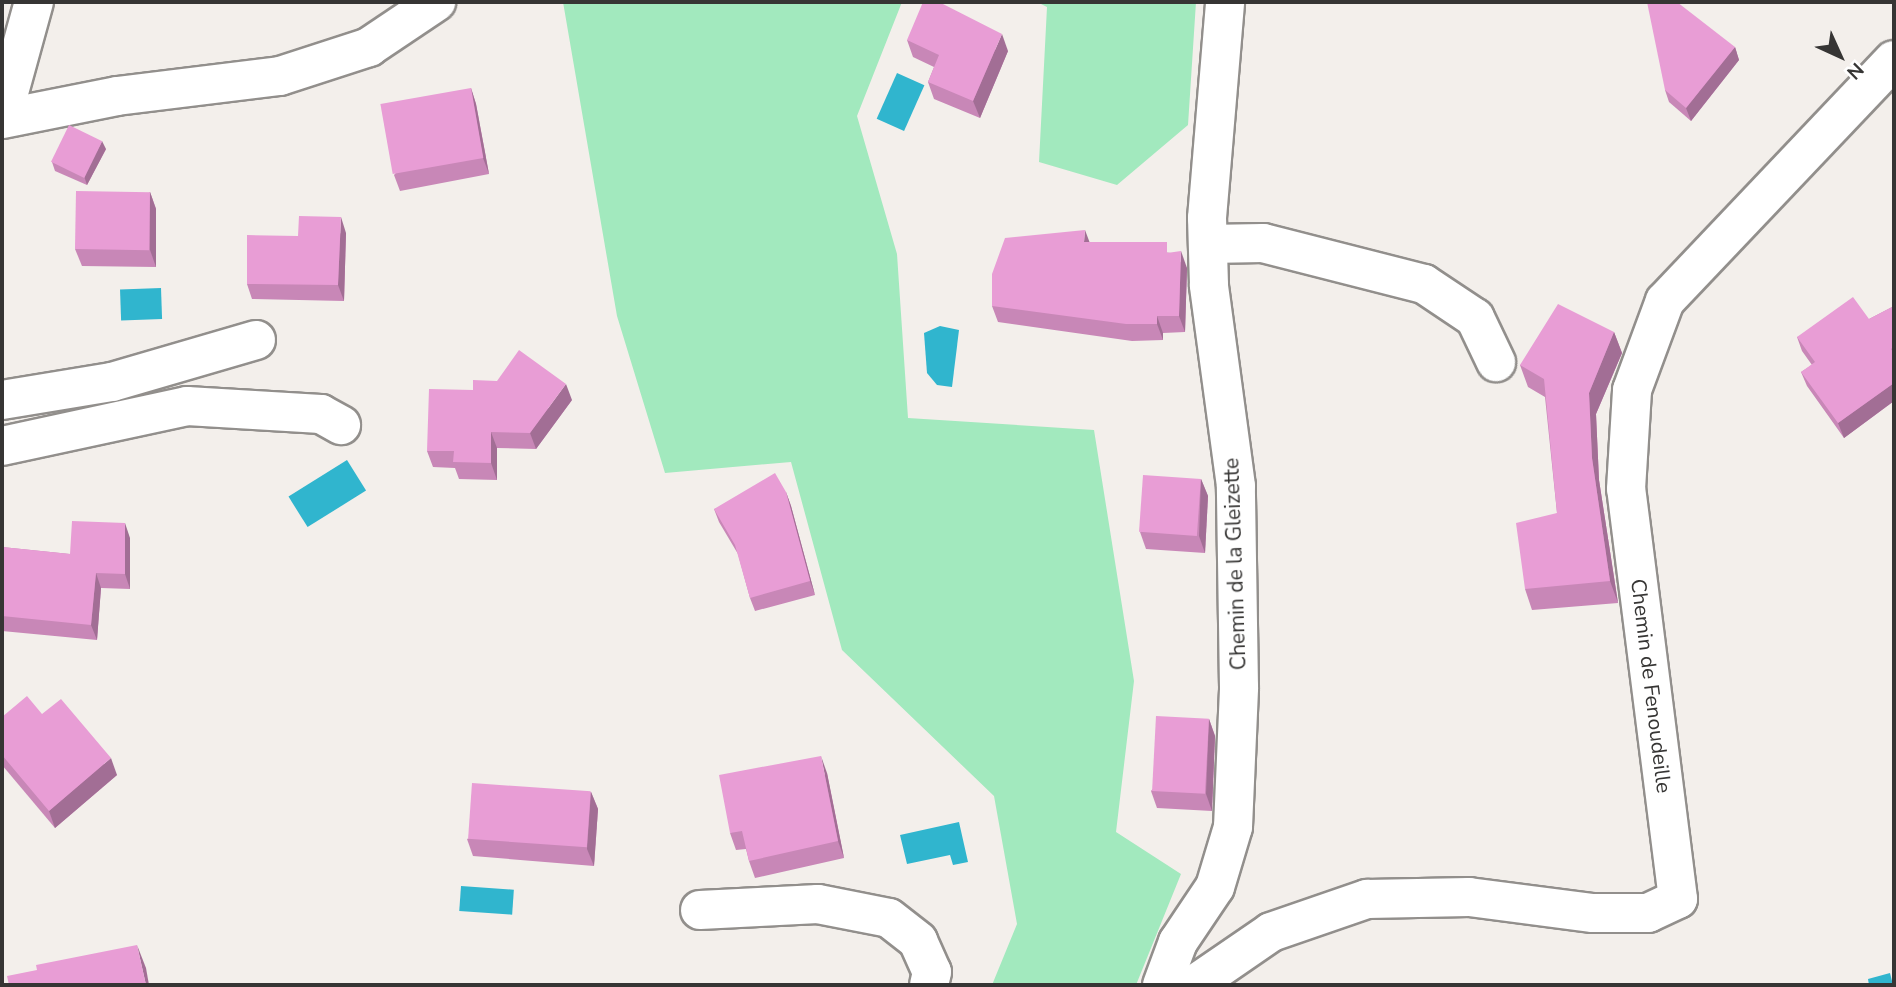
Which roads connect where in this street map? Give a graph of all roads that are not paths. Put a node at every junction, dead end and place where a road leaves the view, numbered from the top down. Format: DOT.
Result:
graph roads {
  1 [pos="34,2"];
  2 [pos="436,2"];
  3 [pos="1225,2"];
  4 [pos="1894,60"];
  5 [pos="2,119"];
  6 [pos="1208,244"];
  7 [pos="256,340"];
  8 [pos="1496,362"];
  9 [pos="2,400"];
  10 [pos="341,425"];
  11 [pos="2,446"];
  12 [pos="700,910"];
  13 [pos="929,985"];
  14 [pos="1162,985"];
  15 [pos="1194,985"];
  1 -- 5 [label="street"];
  2 -- 5 [label="street"];
  3 -- 6 [label="street, Chemin de la Gleizette"];
  4 -- 15 [label="street, Chemin de Fenoudeille"];
  6 -- 8 [label="street"];
  6 -- 14 [label="street, Chemin de la Gleizette"];
  7 -- 9 [label="street"];
  10 -- 11 [label="street"];
  12 -- 13 [label="street"];
}
